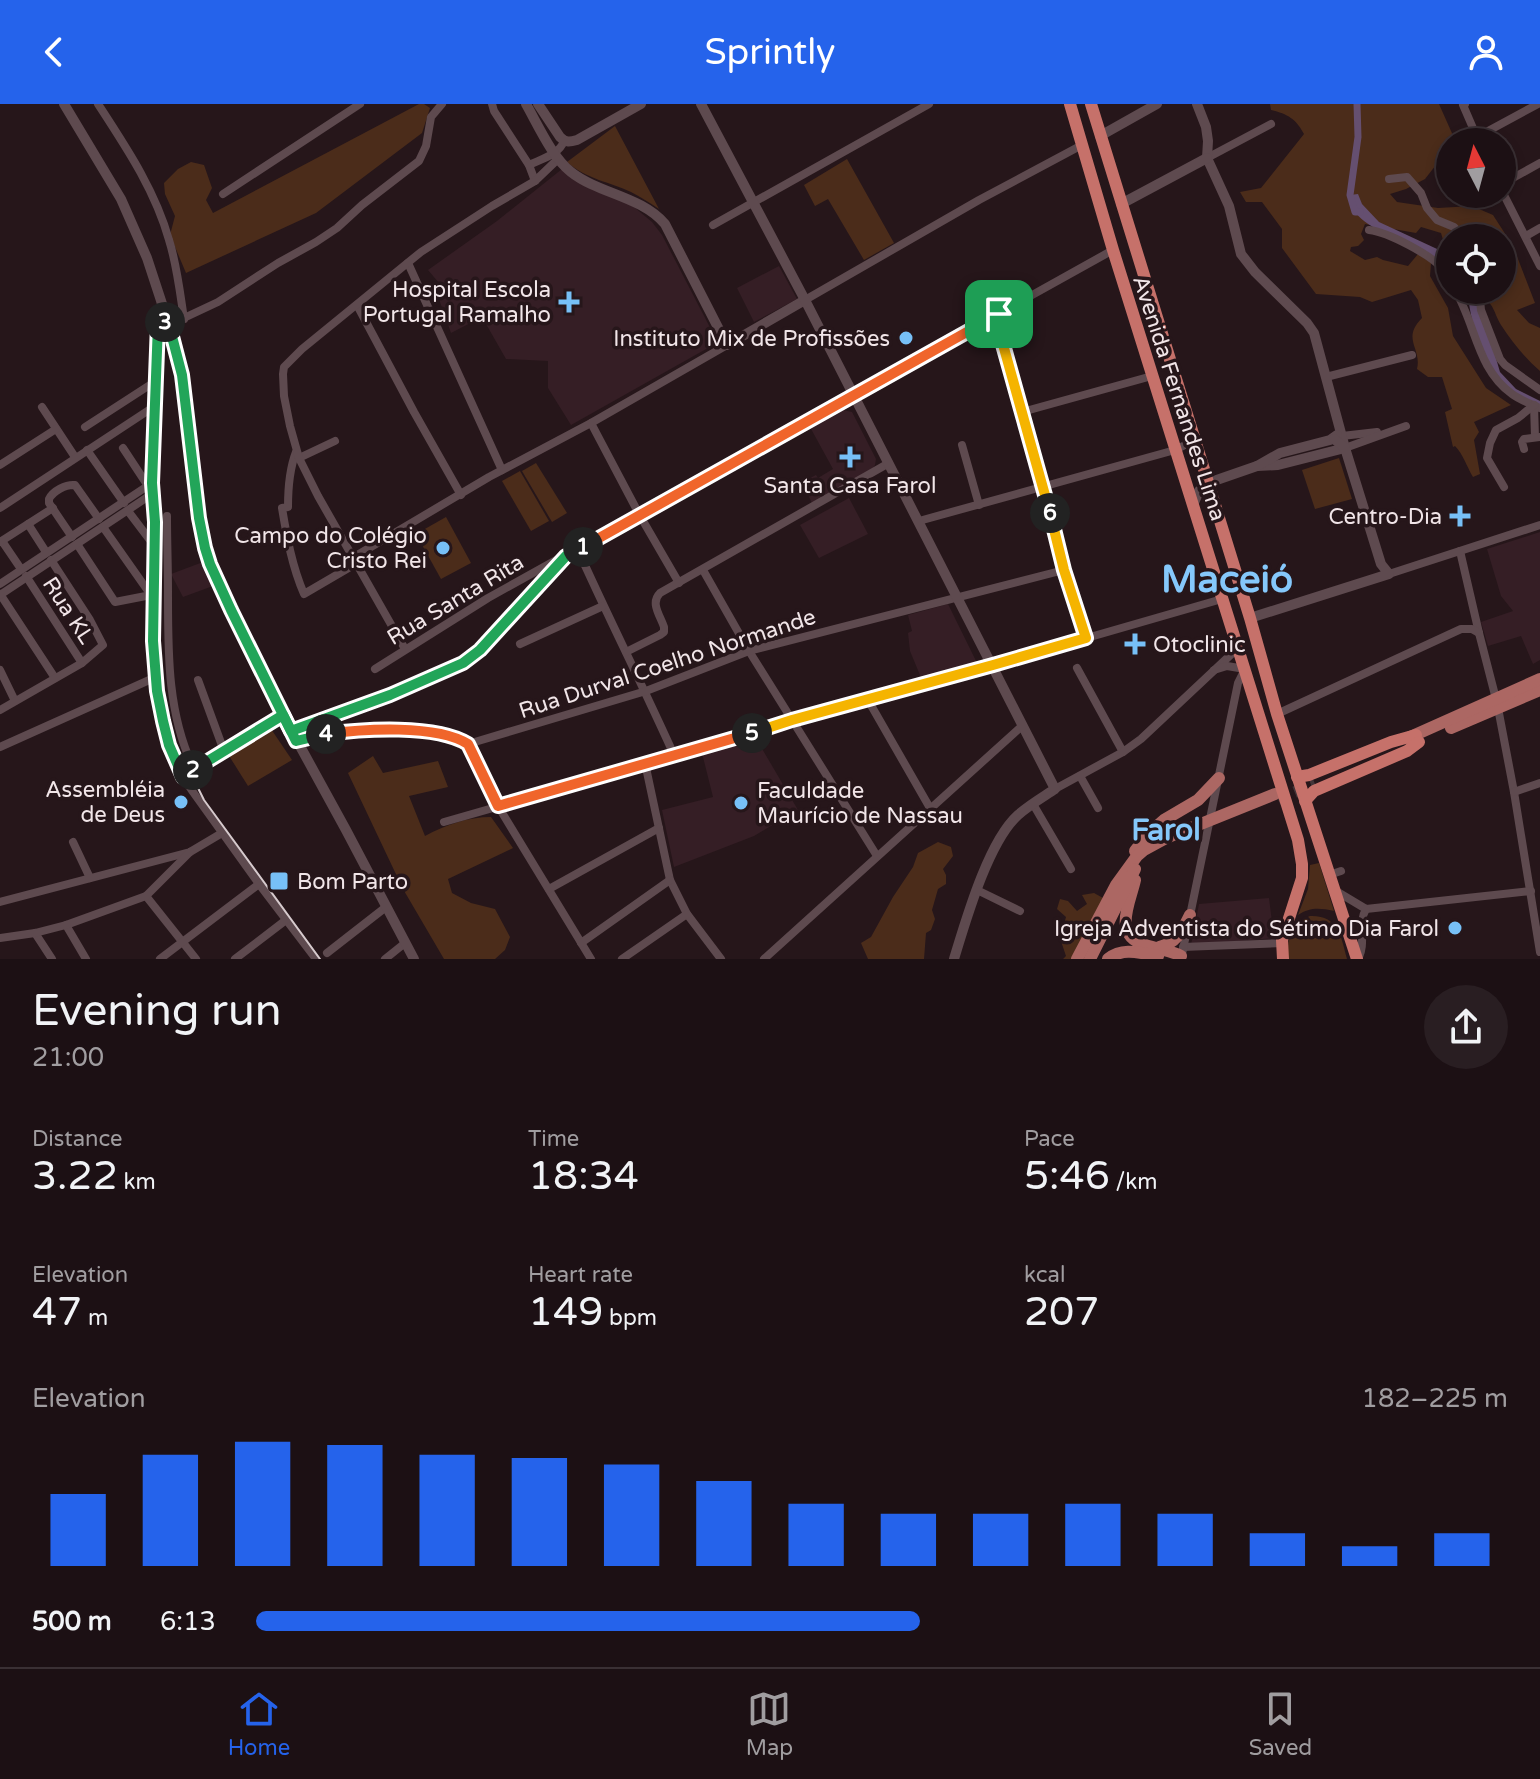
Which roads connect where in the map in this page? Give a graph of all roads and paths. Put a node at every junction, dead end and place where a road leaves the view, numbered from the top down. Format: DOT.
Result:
graph roads {
  1 [pos="64,104"];
  2 [pos="98,104"];
  3 [pos="360,104"];
  4 [pos="442,104"];
  5 [pos="492,104"];
  6 [pos="526,104"];
  7 [pos="538,104"];
  8 [pos="641,104"];
  9 [pos="701,104"];
  10 [pos="929,104"];
  11 [pos="1070,104"];
  12 [pos="1091,104"];
  13 [pos="1157,104"];
  14 [pos="1197,104"];
  15 [pos="1538,104"];
  16 [pos="1464,105"];
  17 [pos="1271,124"];
  18 [pos="1473,128"];
  19 [pos="1497,128"];
  20 [pos="1100,136"];
  21 [pos="564,141"];
  22 [pos="1208,141"];
  23 [pos="1082,145"];
  24 [pos="1222,151"];
  25 [pos="557,156"];
  26 [pos="1207,158"];
  27 [pos="1540,163"];
  28 [pos="529,165"];
  29 [pos="1516,176"];
  30 [pos="1389,179"];
  31 [pos="535,181"];
  32 [pos="223,194"];
  33 [pos="754,204"];
  34 [pos="1121,204"];
  35 [pos="1511,208"];
  36 [pos="1447,224"];
  37 [pos="713,225"];
  38 [pos="1540,228"];
  39 [pos="1369,230"];
  40 [pos="1526,236"];
  41 [pos="1113,250"];
  42 [pos="408,263"];
  43 [pos="1436,263"];
  44 [pos="1540,266"];
  45 [pos="805,300"];
  46 [pos="1462,304"];
  47 [pos="1480,304"];
  48 [pos="357,305"];
  49 [pos="184,319"];
  50 [pos="998,319"];
  51 [pos="165,324"];
  52 [pos="727,345"];
  53 [pos="1412,355"];
  54 [pos="1152,376"];
  55 [pos="1326,377"];
  56 [pos="156,381"];
  57 [pos="854,395"];
  58 [pos="1538,398"];
  59 [pos="155,406"];
  60 [pos="42,407"];
  61 [pos="1022,412"];
  62 [pos="1518,418"];
  63 [pos="591,423"];
  64 [pos="1406,426"];
  65 [pos="85,427"];
  66 [pos="56,429"];
  67 [pos="1191,431"];
  68 [pos="1390,431"];
  69 [pos="1339,435"];
  70 [pos="1538,437"];
  71 [pos="1524,439"];
  72 [pos="335,441"];
  73 [pos="962,445"];
  74 [pos="123,448"];
  75 [pos="1345,448"];
  76 [pos="1524,449"];
  77 [pos="87,450"];
  78 [pos="1175,450"];
  79 [pos="298,454"];
  80 [pos="75,457"];
  81 [pos="889,463"];
  82 [pos="0,465"];
  83 [pos="1257,466"];
  84 [pos="502,470"];
  85 [pos="1208,483"];
  86 [pos="1043,486"];
  87 [pos="150,487"];
  88 [pos="1504,487"];
  89 [pos="461,495"];
  90 [pos="979,505"];
  91 [pos="1193,505"];
  92 [pos="126,507"];
  93 [pos="0,508"];
  94 [pos="53,508"];
  95 [pos="639,514"];
  96 [pos="167,516"];
  97 [pos="919,521"];
  98 [pos="101,523"];
  99 [pos="28,524"];
  100 [pos="1540,525"];
  101 [pos="74,540"];
  102 [pos="1,541"];
  103 [pos="156,548"];
  104 [pos="578,550"];
  105 [pos="1460,551"];
  106 [pos="49,556"];
  107 [pos="566,556"];
  108 [pos="356,560"];
  109 [pos="155,564"];
  110 [pos="168,564"];
  111 [pos="703,570"];
  112 [pos="1064,570"];
  113 [pos="24,573"];
  114 [pos="1384,576"];
  115 [pos="679,583"];
  116 [pos="0,584"];
  117 [pos="0,594"];
  118 [pos="152,597"];
  119 [pos="956,597"];
  120 [pos="1222,599"];
  121 [pos="603,606"];
  122 [pos="1474,611"];
  123 [pos="1250,618"];
  124 [pos="1460,630"];
  125 [pos="1479,633"];
  126 [pos="1086,638"];
  127 [pos="520,644"];
  128 [pos="1239,647"];
  129 [pos="405,649"];
  130 [pos="749,651"];
  131 [pos="626,652"];
  132 [pos="82,663"];
  133 [pos="993,665"];
  134 [pos="1077,668"];
  135 [pos="375,669"];
  136 [pos="1245,669"];
  137 [pos="0,670"];
  138 [pos="1214,670"];
  139 [pos="156,677"];
  140 [pos="55,678"];
  141 [pos="1540,679"];
  142 [pos="198,680"];
  143 [pos="1540,690"];
  144 [pos="646,691"];
  145 [pos="868,700"];
  146 [pos="15,701"];
  147 [pos="1497,704"];
  148 [pos="0,710"];
  149 [pos="1277,714"];
  150 [pos="283,715"];
  151 [pos="326,718"];
  152 [pos="792,720"];
  153 [pos="1022,726"];
  154 [pos="332,733"];
  155 [pos="294,736"];
  156 [pos="1417,738"];
  157 [pos="468,744"];
  158 [pos="0,747"];
  159 [pos="224,751"];
  160 [pos="1123,752"];
  161 [pos="674,755"];
  162 [pos="645,763"];
  163 [pos="194,769"];
  164 [pos="1080,776"];
  165 [pos="183,777"];
  166 [pos="1297,777"];
  167 [pos="1219,778"];
  168 [pos="1314,781"];
  169 [pos="1540,783"];
  170 [pos="1055,789"];
  171 [pos="1514,792"];
  172 [pos="1208,800"];
  173 [pos="1305,801"];
  174 [pos="1033,804"];
  175 [pos="498,806"];
  176 [pos="930,808"];
  177 [pos="1098,808"];
  178 [pos="444,822"];
  179 [pos="659,828"];
  180 [pos="222,833"];
  181 [pos="73,842"];
  182 [pos="190,852"];
  183 [pos="877,856"];
  184 [pos="1138,865"];
  185 [pos="1071,869"];
  186 [pos="90,878"];
  187 [pos="670,880"];
  188 [pos="259,884"];
  189 [pos="1116,885"];
  190 [pos="549,889"];
  191 [pos="977,890"];
  192 [pos="1336,891"];
  193 [pos="1531,891"];
  194 [pos="146,896"];
  195 [pos="0,902"];
  196 [pos="386,907"];
  197 [pos="1366,909"];
  198 [pos="1020,911"];
  199 [pos="687,914"];
  200 [pos="1190,915"];
  201 [pos="286,920"];
  202 [pos="66,925"];
  203 [pos="35,933"];
  204 [pos="0,938"];
  205 [pos="183,942"];
  206 [pos="405,943"];
  207 [pos="581,943"];
  208 [pos="1282,943"];
  209 [pos="1156,947"];
  210 [pos="1540,952"];
  211 [pos="327,953"];
  212 [pos="1178,955"];
  213 [pos="312,958"];
  214 [pos="52,959"];
  215 [pos="86,959"];
  216 [pos="160,959"];
  217 [pos="196,959"];
  218 [pos="235,959"];
  219 [pos="385,959"];
  220 [pos="414,959"];
  221 [pos="591,959"];
  222 [pos="622,959"];
  223 [pos="721,959"];
  224 [pos="764,959"];
  225 [pos="954,959"];
  226 [pos="1077,959"];
  227 [pos="1090,959"];
  228 [pos="1108,959"];
  229 [pos="1283,959"];
  230 [pos="1357,959"];
  1 -- 51 [label="street"];
  2 -- 49 [label="street"];
  3 -- 32 [label="street"];
  4 -- 49 [label="street"];
  5 -- 28 [label="street"];
  6 -- 25 [label="street"];
  7 -- 21 [label="street"];
  8 -- 21 [label="street"];
  9 -- 33 [label="street"];
  10 -- 33 [label="street"];
  11 -- 23 [label="highway, Avenida Fernandes Lima"];
  12 -- 20 [label="highway, Avenida Fernandes Lima"];
  13 -- 20 [label="street"];
  14 -- 22 [label="street"];
  15 -- 19 [label="street"];
  16 -- 18 [label="street"];
  17 -- 24 [label="street"];
  20 -- 34 [label="highway, Avenida Fernandes Lima"];
  21 -- 25 [label="street"];
  22 -- 24 [label="street"];
  22 -- 26 [label="street"];
  23 -- 41 [label="highway, Avenida Fernandes Lima"];
  23 -- 45 [label="street"];
  24 -- 26 [label="street"];
  25 -- 28 [label="street"];
  25 -- 31 [label="street"];
  25 -- 52 [label="street"];
  26 -- 34 [label="street"];
  26 -- 55 [label="street"];
  27 -- 29 [label="street"];
  28 -- 31 [label="street"];
  30 -- 36 [label="street"];
  31 -- 42 [label="street"];
  33 -- 37 [label="street"];
  33 -- 45 [label="street"];
  34 -- 67 [label="highway, Avenida Fernandes Lima"];
  35 -- 40 [label="street"];
  38 -- 40 [label="street"];
  39 -- 43 [label="street"];
  40 -- 44 [label="street"];
  41 -- 50 [label="street, Rua Santa Rita"];
  41 -- 54 [label="highway, Avenida Fernandes Lima"];
  42 -- 48 [label="street"];
  42 -- 84 [label="street"];
  45 -- 52 [label="street"];
  45 -- 57 [label="street"];
  46 -- 58 [label="street"];
  47 -- 58 [label="street"];
  48 -- 79 [label="street"];
  48 -- 89 [label="street"];
  49 -- 51 [label="street"];
  50 -- 57 [label="street, Rua Santa Rita"];
  50 -- 61 [label="street"];
  51 -- 56 [label="street"];
  51 -- 150 [label="street"];
  52 -- 63 [label="street"];
  53 -- 55 [label="street"];
  54 -- 61 [label="street"];
  54 -- 78 [label="highway, Avenida Fernandes Lima"];
  55 -- 69 [label="street"];
  56 -- 59 [label="street"];
  56 -- 65 [label="street"];
  57 -- 81 [label="street"];
  57 -- 95 [label="street, Rua Santa Rita"];
  58 -- 62 [label="street"];
  58 -- 70 [label="street"];
  59 -- 77 [label="street"];
  59 -- 87 [label="street"];
  60 -- 66 [label="street"];
  61 -- 86 [label="street"];
  62 -- 71 [label="street"];
  62 -- 88 [label="street"];
  63 -- 84 [label="street"];
  63 -- 95 [label="street"];
  64 -- 68 [label="street"];
  66 -- 80 [label="street"];
  66 -- 82 [label="street"];
  67 -- 78 [label="street"];
  67 -- 85 [label="highway, Avenida Fernandes Lima"];
  68 -- 69 [label="street"];
  68 -- 75 [label="street"];
  69 -- 75 [label="street"];
  69 -- 83 [label="street"];
  70 -- 71 [label="street"];
  71 -- 76 [label="street"];
  72 -- 79 [label="street"];
  73 -- 90 [label="street"];
  74 -- 87 [label="street"];
  75 -- 83 [label="street"];
  75 -- 114 [label="street"];
  77 -- 80 [label="street"];
  77 -- 92 [label="street"];
  78 -- 86 [label="street"];
  78 -- 91 [label="highway, Avenida Fernandes Lima"];
  79 -- 108 [label="street"];
  79 -- 108 [label="street"];
  80 -- 93 [label="street"];
  81 -- 97 [label="street"];
  81 -- 111 [label="street"];
  83 -- 85 [label="street"];
  84 -- 89 [label="street"];
  85 -- 91 [label="street"];
  85 -- 123 [label="highway, Avenida Fernandes Lima"];
  86 -- 90 [label="street"];
  86 -- 112 [label="street"];
  87 -- 92 [label="street"];
  87 -- 103 [label="street"];
  89 -- 108 [label="street"];
  90 -- 97 [label="street"];
  91 -- 120 [label="highway, Avenida Fernandes Lima"];
  92 -- 98 [label="street"];
  92 -- 103 [label="street"];
  94 -- 98 [label="street"];
  94 -- 99 [label="street"];
  94 -- 101 [label="street"];
  95 -- 104 [label="street, Rua Santa Rita"];
  95 -- 115 [label="street"];
  96 -- 110 [label="street"];
  97 -- 119 [label="street"];
  98 -- 101 [label="street"];
  98 -- 118 [label="street"];
  99 -- 102 [label="street"];
  99 -- 106 [label="street"];
  100 -- 105 [label="street"];
  101 -- 106 [label="street"];
  101 -- 118 [label="street"];
  102 -- 113 [label="street, Rua KL"];
  103 -- 109 [label="street"];
  104 -- 107 [label="street, Rua Santa Rita"];
  104 -- 121 [label="street"];
  105 -- 114 [label="street"];
  105 -- 122 [label="street"];
  106 -- 113 [label="street"];
  106 -- 132 [label="street"];
  107 -- 129 [label="street, Rua Santa Rita"];
  107 -- 151 [label="street"];
  108 -- 129 [label="street"];
  109 -- 110 [label="street"];
  109 -- 118 [label="street"];
  110 -- 163 [label="street"];
  111 -- 115 [label="street"];
  111 -- 130 [label="street"];
  112 -- 119 [label="street, Rua Durval Coelho Normande"];
  112 -- 126 [label="street"];
  113 -- 116 [label="street"];
  113 -- 117 [label="street"];
  113 -- 132 [label="street, Rua KL"];
  114 -- 123 [label="street"];
  115 -- 131 [label="street"];
  117 -- 140 [label="street"];
  118 -- 139 [label="street"];
  119 -- 130 [label="street, Rua Durval Coelho Normande"];
  119 -- 133 [label="street"];
  120 -- 126 [label="street"];
  120 -- 128 [label="highway, Avenida Fernandes Lima"];
  121 -- 127 [label="street"];
  121 -- 131 [label="street"];
  122 -- 124 [label="street"];
  122 -- 125 [label="street"];
  123 -- 149 [label="highway, Avenida Fernandes Lima"];
  124 -- 125 [label="street"];
  124 -- 149 [label="street"];
  125 -- 147 [label="street"];
  126 -- 133 [label="street"];
  128 -- 136 [label="highway, Avenida Fernandes Lima"];
  128 -- 138 [label="street"];
  129 -- 135 [label="street, Rua Santa Rita"];
  130 -- 144 [label="street, Rua Durval Coelho Normande"];
  130 -- 152 [label="street"];
  131 -- 144 [label="street"];
  132 -- 140 [label="street"];
  133 -- 145 [label="street"];
  133 -- 153 [label="street"];
  134 -- 160 [label="street"];
  136 -- 138 [label="street"];
  136 -- 167 [label="street"];
  136 -- 208 [label="highway, Avenida Fernandes Lima"];
  137 -- 146 [label="street"];
  138 -- 160 [label="street"];
  139 -- 158 [label="street"];
  139 -- 165 [label="street"];
  140 -- 146 [label="street"];
  141 -- 147 [label="main road"];
  142 -- 159 [label="street"];
  143 -- 147 [label="main road"];
  144 -- 157 [label="street, Rua Durval Coelho Normande"];
  144 -- 161 [label="street"];
  145 -- 152 [label="street"];
  145 -- 176 [label="street"];
  146 -- 148 [label="street"];
  147 -- 156 [label="main road"];
  147 -- 171 [label="street"];
  149 -- 166 [label="highway, Avenida Fernandes Lima"];
  150 -- 155 [label="street"];
  150 -- 159 [label="street"];
  151 -- 154 [label="street"];
  151 -- 155 [label="street"];
  152 -- 161 [label="street"];
  152 -- 183 [label="street"];
  153 -- 170 [label="street"];
  153 -- 176 [label="street"];
  154 -- 155 [label="street"];
  154 -- 157 [label="street"];
  155 -- 196 [label="street"];
  156 -- 166 [label="highway"];
  156 -- 168 [label="main road"];
  156 -- 173 [label="highway"];
  157 -- 175 [label="street"];
  159 -- 163 [label="street"];
  160 -- 164 [label="street"];
  161 -- 162 [label="street"];
  162 -- 175 [label="street"];
  162 -- 179 [label="street"];
  163 -- 165 [label="street"];
  164 -- 170 [label="street"];
  164 -- 177 [label="street"];
  165 -- 180 [label="street"];
  166 -- 173 [label="highway, Avenida Fernandes Lima"];
  167 -- 172 [label="main road"];
  169 -- 171 [label="street"];
  170 -- 174 [label="street"];
  171 -- 193 [label="street"];
  172 -- 189 [label="main road"];
  172 -- 200 [label="street"];
  173 -- 192 [label="highway, Avenida Fernandes Lima"];
  174 -- 185 [label="street"];
  174 -- 191 [label="street"];
  175 -- 178 [label="street"];
  175 -- 190 [label="street"];
  176 -- 183 [label="street"];
  179 -- 187 [label="street"];
  179 -- 190 [label="street"];
  180 -- 182 [label="street"];
  180 -- 188 [label="street"];
  181 -- 186 [label="street"];
  182 -- 186 [label="street"];
  182 -- 194 [label="street"];
  183 -- 224 [label="street"];
  184 -- 189 [label="main road"];
  184 -- 209 [label="main road"];
  184 -- 227 [label="main road"];
  186 -- 195 [label="street"];
  187 -- 199 [label="street"];
  187 -- 207 [label="street"];
  188 -- 201 [label="street"];
  188 -- 205 [label="street"];
  189 -- 226 [label="main road"];
  190 -- 207 [label="street"];
  191 -- 198 [label="street"];
  191 -- 225 [label="street"];
  192 -- 197 [label="street"];
  192 -- 230 [label="highway, Avenida Fernandes Lima"];
  193 -- 197 [label="street"];
  193 -- 210 [label="street"];
  194 -- 202 [label="street"];
  194 -- 205 [label="street"];
  196 -- 206 [label="street"];
  196 -- 211 [label="street"];
  197 -- 230 [label="street"];
  199 -- 222 [label="street"];
  199 -- 223 [label="street"];
  200 -- 209 [label="main road"];
  200 -- 212 [label="street"];
  201 -- 213 [label="street"];
  201 -- 218 [label="street"];
  202 -- 203 [label="street"];
  202 -- 215 [label="street"];
  203 -- 204 [label="street"];
  203 -- 214 [label="street"];
  205 -- 216 [label="street"];
  205 -- 217 [label="street"];
  206 -- 219 [label="street"];
  206 -- 220 [label="street"];
  207 -- 221 [label="street"];
  208 -- 212 [label="street"];
  208 -- 229 [label="highway"];
  209 -- 212 [label="main road"];
  212 -- 228 [label="main road"];
}
